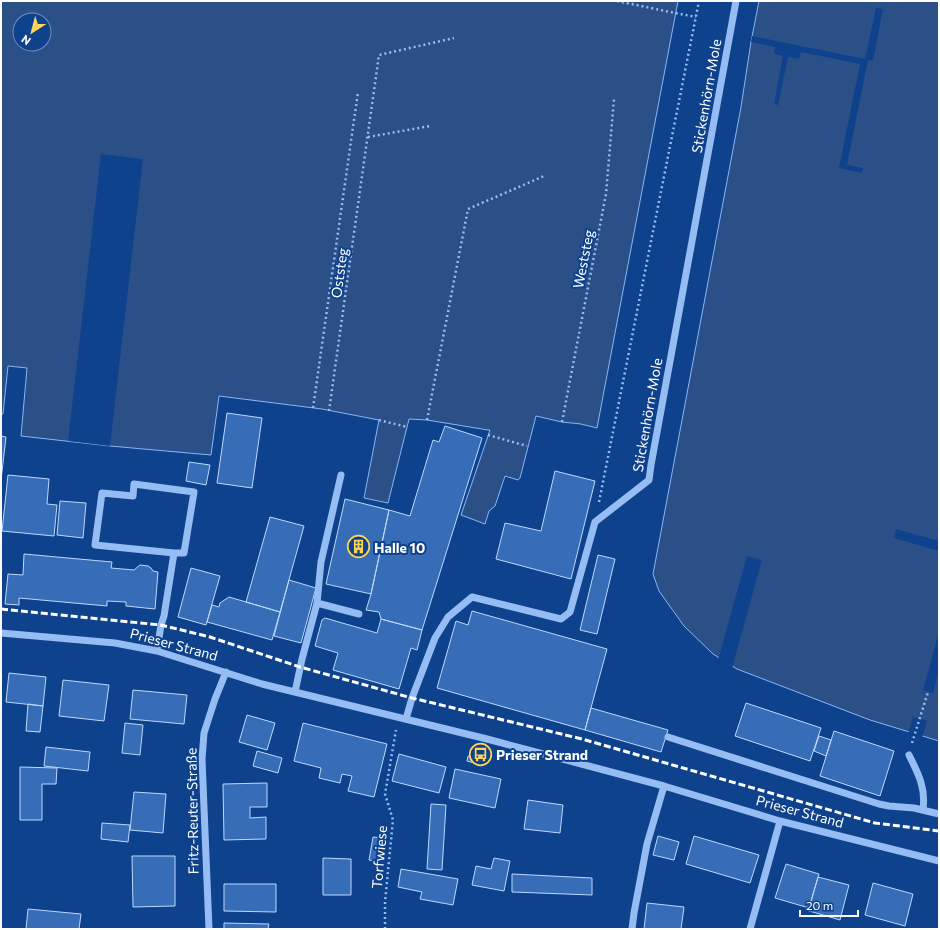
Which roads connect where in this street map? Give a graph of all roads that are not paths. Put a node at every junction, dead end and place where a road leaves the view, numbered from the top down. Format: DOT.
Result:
graph roads {
  1 [pos="736,1"];
  2 [pos="341,475"];
  3 [pos="174,553"];
  4 [pos="317,603"];
  5 [pos="359,614"];
  6 [pos="1,633"];
  7 [pos="157,651"];
  8 [pos="226,672"];
  9 [pos="295,692"];
  10 [pos="406,719"];
  11 [pos="668,737"];
  12 [pos="909,755"];
  13 [pos="664,786"];
  14 [pos="923,809"];
  15 [pos="939,814"];
  16 [pos="780,821"];
  17 [pos="939,861"];
  18 [pos="209,929"];
  19 [pos="632,929"];
  20 [pos="750,929"];
  1 -- 10 [label="street, Stickenhörn-Mole"];
  2 -- 4 [label="street"];
  3 -- 3 [label="street"];
  3 -- 7 [label="street"];
  4 -- 5 [label="street"];
  4 -- 9 [label="street"];
  6 -- 7 [label="street, Prieser Strand"];
  7 -- 8 [label="street, Prieser Strand"];
  8 -- 9 [label="street, Prieser Strand"];
  8 -- 18 [label="street, Fritz-Reuter-Straße"];
  9 -- 10 [label="street, Prieser Strand"];
  10 -- 13 [label="street, Prieser Strand"];
  11 -- 14 [label="street"];
  12 -- 14 [label="street"];
  13 -- 16 [label="street, Prieser Strand"];
  13 -- 19 [label="street"];
  14 -- 15 [label="street"];
  16 -- 17 [label="street, Prieser Strand"];
  16 -- 20 [label="street"];
}
